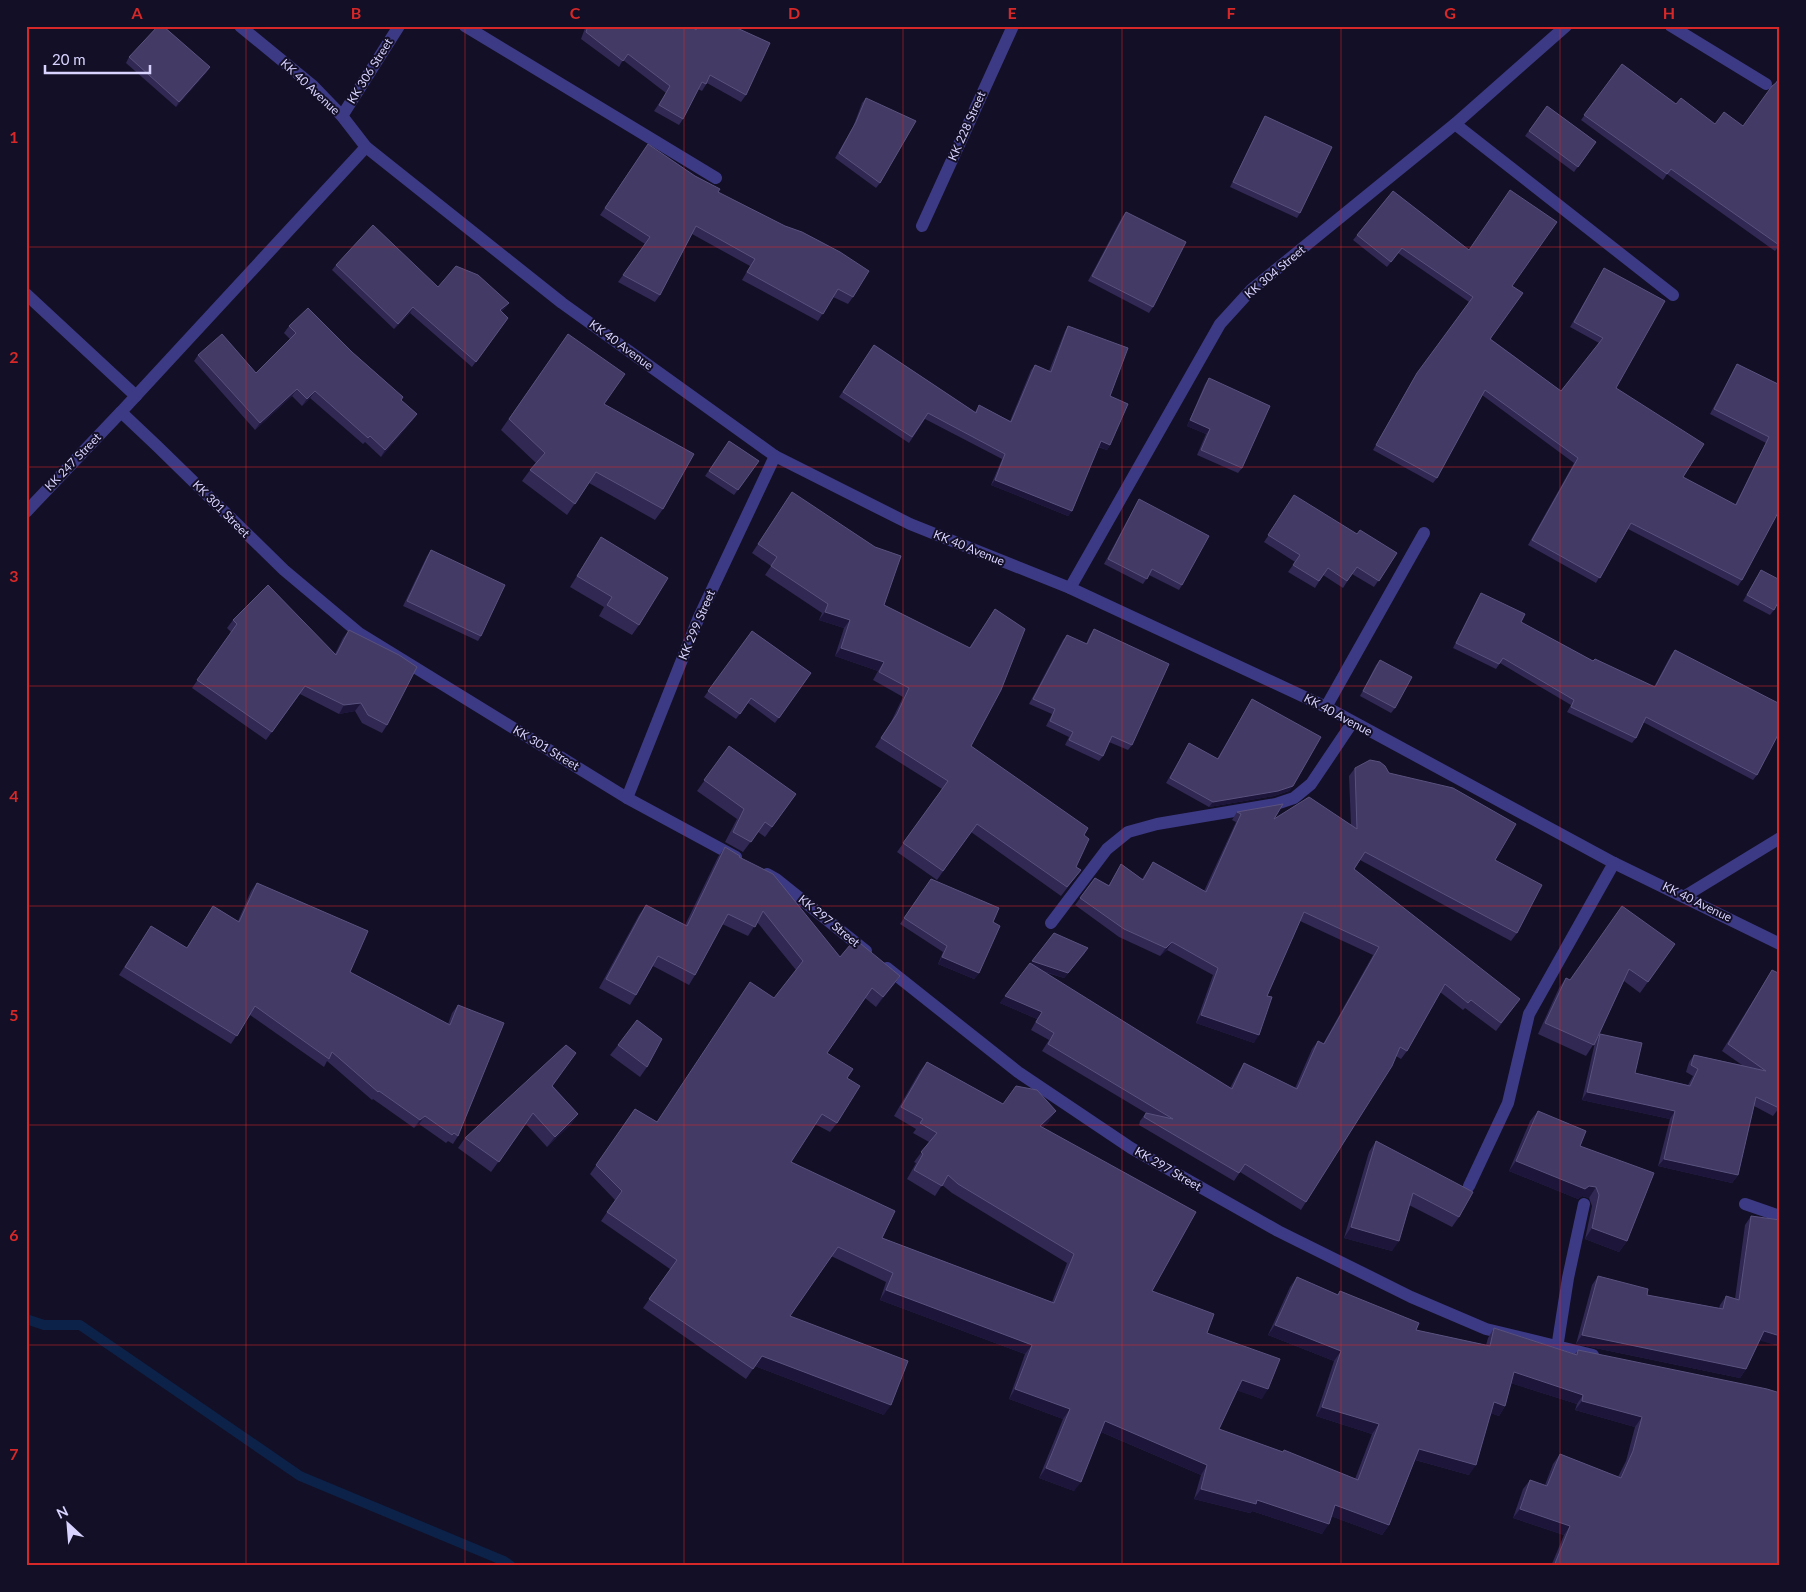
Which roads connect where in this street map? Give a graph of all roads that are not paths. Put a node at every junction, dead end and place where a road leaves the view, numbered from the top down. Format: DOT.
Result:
graph roads {
  1 [pos="240,26"];
  2 [pos="399,26"];
  3 [pos="465,26"];
  4 [pos="1013,26"];
  5 [pos="1566,26"];
  6 [pos="1671,26"];
  7 [pos="1766,84"];
  8 [pos="342,116"];
  9 [pos="1455,124"];
  10 [pos="366,147"];
  11 [pos="716,178"];
  12 [pos="922,226"];
  13 [pos="26,294"];
  14 [pos="1673,294"];
  15 [pos="136,396"];
  16 [pos="121,412"];
  17 [pos="775,456"];
  18 [pos="26,512"];
  19 [pos="1424,533"];
  20 [pos="1070,588"];
  21 [pos="1326,707"];
  22 [pos="1352,723"];
  23 [pos="627,798"];
  24 [pos="1780,838"];
  25 [pos="1614,862"];
  26 [pos="1685,896"];
  27 [pos="1051,923"];
  28 [pos="1780,944"];
  29 [pos="1469,1186"];
  30 [pos="1584,1204"];
  31 [pos="1745,1204"];
  32 [pos="1780,1216"];
  33 [pos="1557,1348"];
  34 [pos="1605,1358"];
  1 -- 8 [label="street, KK 40 Avenue"];
  2 -- 8 [label="street, KK 306 Street"];
  3 -- 11 [label="street"];
  4 -- 12 [label="street, KK 228 Street"];
  5 -- 9 [label="street, KK 304 Street"];
  6 -- 7 [label="street"];
  8 -- 10 [label="street, KK 40 Avenue"];
  9 -- 14 [label="street"];
  9 -- 20 [label="street, KK 304 Street"];
  10 -- 15 [label="street"];
  10 -- 17 [label="street, KK 40 Avenue"];
  13 -- 15 [label="street"];
  15 -- 16 [label="street"];
  16 -- 18 [label="street, KK 247 Street"];
  16 -- 23 [label="street, KK 301 Street"];
  17 -- 20 [label="street, KK 40 Avenue"];
  17 -- 23 [label="street, KK 299 Street"];
  19 -- 21 [label="street"];
  20 -- 21 [label="street, KK 40 Avenue"];
  21 -- 22 [label="street, KK 40 Avenue"];
  22 -- 25 [label="street, KK 40 Avenue"];
  22 -- 27 [label="street"];
  23 -- 33 [label="street, KK 297 Street"];
  24 -- 26 [label="street"];
  25 -- 26 [label="street, KK 40 Avenue"];
  25 -- 29 [label="street"];
  26 -- 28 [label="street, KK 40 Avenue"];
  30 -- 33 [label="street"];
  31 -- 32 [label="street"];
  33 -- 34 [label="street, KK 297 Street"];
}
